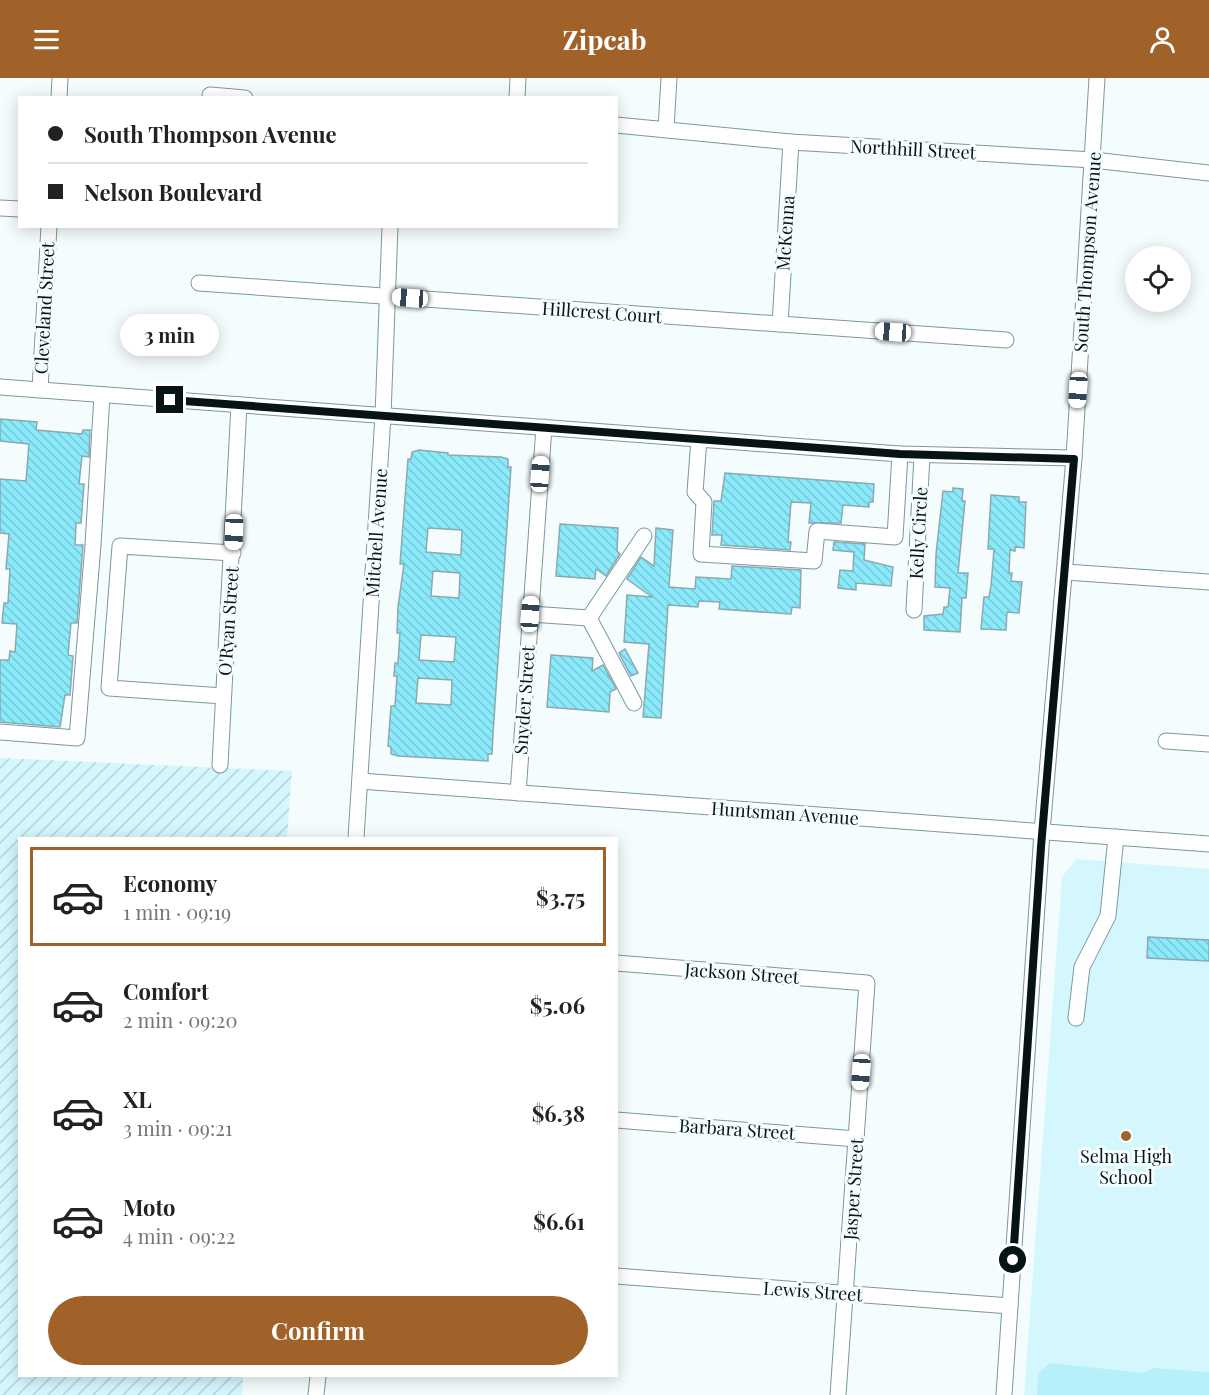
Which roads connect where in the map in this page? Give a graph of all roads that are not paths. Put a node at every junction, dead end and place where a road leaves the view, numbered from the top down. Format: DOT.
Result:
graph roads {
  1 [pos="60,78"];
  2 [pos="518,78"];
  3 [pos="669,78"];
  4 [pos="1097,78"];
  5 [pos="210,95"];
  6 [pos="59,96"];
  7 [pos="222,96"];
  8 [pos="517,96"];
  9 [pos="618,125"];
  10 [pos="666,129"];
  11 [pos="791,142"];
  12 [pos="1093,160"];
  13 [pos="1209,173"];
  14 [pos="0,208"];
  15 [pos="18,209"];
  16 [pos="49,228"];
  17 [pos="390,228"];
  18 [pos="199,283"];
  19 [pos="386,297"];
  20 [pos="780,324"];
  21 [pos="1006,340"];
  22 [pos="0,387"];
  23 [pos="40,390"];
  24 [pos="102,394"];
  25 [pos="239,405"];
  26 [pos="383,416"];
  27 [pos="544,427"];
  28 [pos="699,439"];
  29 [pos="900,454"];
  30 [pos="922,455"];
  31 [pos="1074,459"];
  32 [pos="644,536"];
  33 [pos="233,553"];
  34 [pos="1066,572"];
  35 [pos="1209,582"];
  36 [pos="914,610"];
  37 [pos="530,614"];
  38 [pos="589,618"];
  39 [pos="223,696"];
  40 [pos="634,703"];
  41 [pos="0,732"];
  42 [pos="1166,741"];
  43 [pos="1209,744"];
  44 [pos="220,765"];
  45 [pos="360,781"];
  46 [pos="518,794"];
  47 [pos="1042,832"];
  48 [pos="356,837"];
  49 [pos="1116,837"];
  50 [pos="1209,844"];
  51 [pos="618,963"];
  52 [pos="867,983"];
  53 [pos="1076,1018"];
  54 [pos="618,1120"];
  55 [pos="857,1138"];
  56 [pos="618,1276"];
  57 [pos="846,1293"];
  58 [pos="1010,1306"];
  59 [pos="318,1377"];
  60 [pos="316,1395"];
  61 [pos="838,1395"];
  62 [pos="1004,1395"];
  1 -- 6 [label="street"];
  2 -- 8 [label="street"];
  3 -- 10 [label="street"];
  4 -- 12 [label="street, South Thompson Avenue"];
  5 -- 7 [label="street"];
  9 -- 10 [label="street, Northhill Street"];
  10 -- 11 [label="street, Northhill Street"];
  11 -- 12 [label="street, Northhill Street"];
  11 -- 20 [label="street, McKenna"];
  12 -- 13 [label="street, Northhill Street"];
  12 -- 31 [label="street, South Thompson Avenue"];
  14 -- 15 [label="street"];
  16 -- 23 [label="street, Cleveland Street"];
  17 -- 19 [label="street, Mitchell Avenue"];
  18 -- 19 [label="street, Hillcrest Court"];
  19 -- 20 [label="street, Hillcrest Court"];
  19 -- 26 [label="street, Mitchell Avenue"];
  20 -- 21 [label="street, Hillcrest Court"];
  22 -- 23 [label="street"];
  23 -- 24 [label="street"];
  24 -- 25 [label="street"];
  24 -- 41 [label="street"];
  25 -- 26 [label="street"];
  25 -- 33 [label="street, O'Ryan Street"];
  26 -- 27 [label="street"];
  26 -- 45 [label="street, Mitchell Avenue"];
  27 -- 28 [label="street"];
  27 -- 37 [label="street, Snyder Street"];
  28 -- 29 [label="street"];
  28 -- 29 [label="street"];
  29 -- 30 [label="street"];
  30 -- 31 [label="street"];
  30 -- 36 [label="street, Kelly Circle"];
  31 -- 34 [label="street, South Thompson Avenue"];
  32 -- 38 [label="street"];
  33 -- 39 [label="street, O'Ryan Street"];
  33 -- 39 [label="street"];
  34 -- 35 [label="street"];
  34 -- 47 [label="street, South Thompson Avenue"];
  37 -- 38 [label="street"];
  37 -- 46 [label="street, Snyder Street"];
  38 -- 40 [label="street"];
  39 -- 44 [label="street, O'Ryan Street"];
  42 -- 43 [label="street"];
  45 -- 46 [label="street, Huntsman Avenue"];
  45 -- 48 [label="street, Mitchell Avenue"];
  46 -- 47 [label="street, Huntsman Avenue"];
  47 -- 49 [label="street, Huntsman Avenue"];
  47 -- 58 [label="street, South Thompson Avenue"];
  49 -- 50 [label="street, Huntsman Avenue"];
  49 -- 53 [label="street"];
  51 -- 52 [label="street, Jackson Street"];
  52 -- 55 [label="street, Jasper Street"];
  54 -- 55 [label="street, Barbara Street"];
  55 -- 57 [label="street, Jasper Street"];
  56 -- 57 [label="street, Lewis Street"];
  57 -- 58 [label="street, Lewis Street"];
  57 -- 61 [label="street, Jasper Street"];
  58 -- 62 [label="street, South Thompson Avenue"];
  59 -- 60 [label="street"];
}
